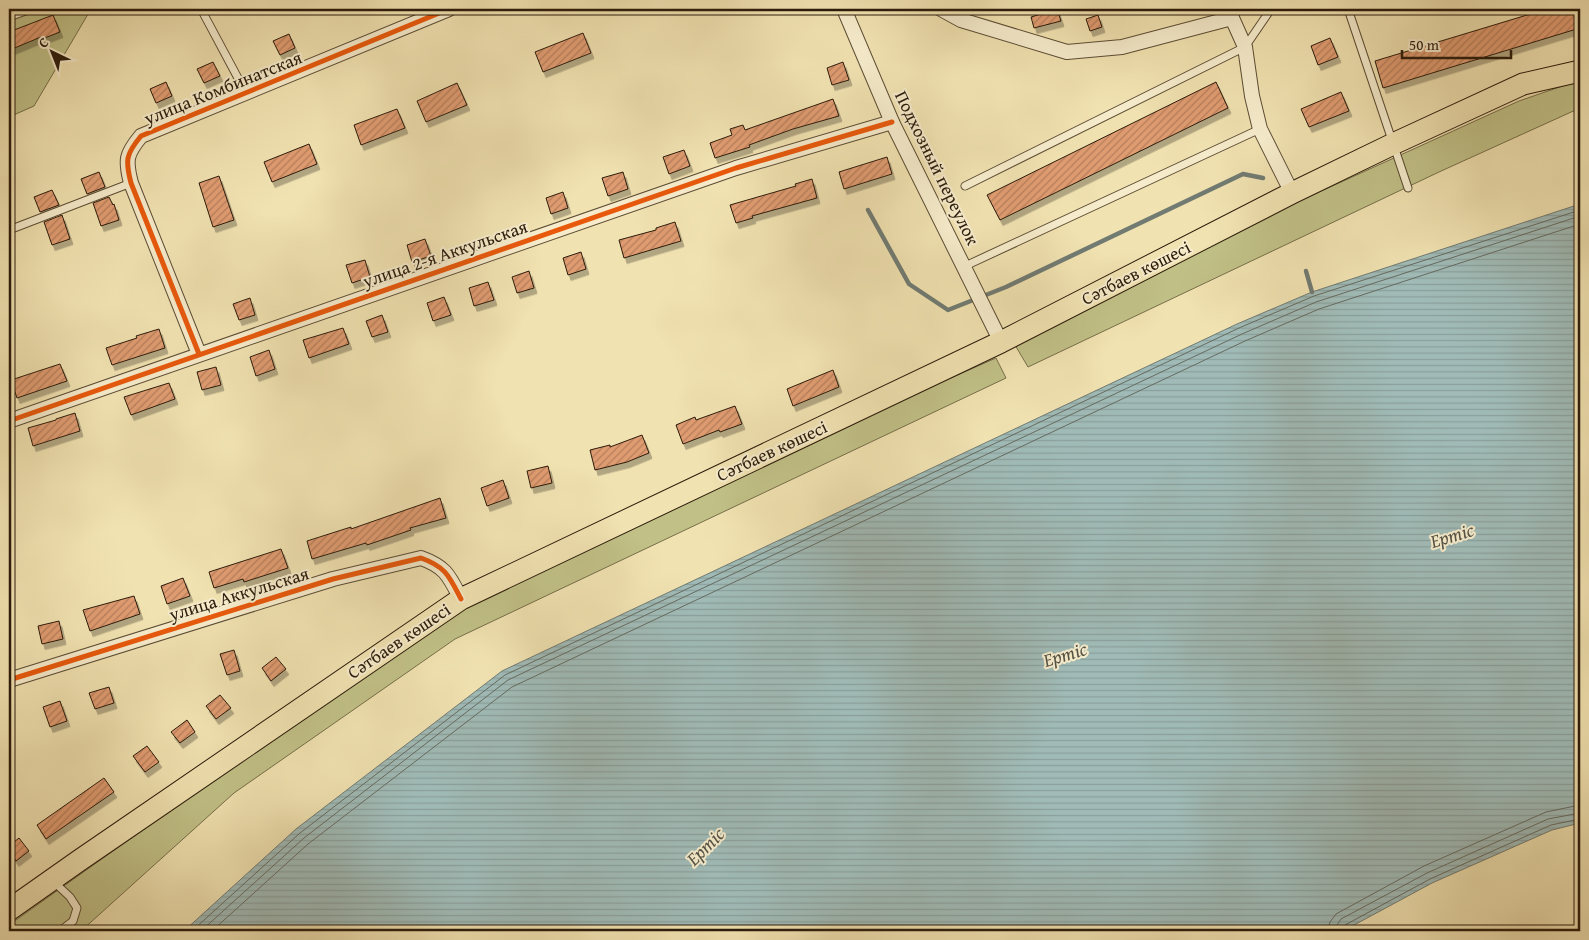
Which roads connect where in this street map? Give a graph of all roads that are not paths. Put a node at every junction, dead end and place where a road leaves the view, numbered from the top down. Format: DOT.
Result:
graph roads {
  1 [pos="31,9"];
  2 [pos="201,9"];
  3 [pos="449,9"];
  4 [pos="844,9"];
  5 [pos="941,9"];
  6 [pos="1271,9"];
  7 [pos="1348,9"];
  8 [pos="1230,13"];
  9 [pos="9,17"];
  10 [pos="1245,47"];
  11 [pos="1580,71"];
  12 [pos="247,93"];
  13 [pos="892,122"];
  14 [pos="1260,129"];
  15 [pos="1392,144"];
  16 [pos="131,183"];
  17 [pos="964,186"];
  18 [pos="1408,188"];
  19 [pos="1292,193"];
  20 [pos="9,230"];
  21 [pos="963,267"];
  22 [pos="1000,342"];
  23 [pos="199,354"];
  24 [pos="9,421"];
  25 [pos="461,599"];
  26 [pos="9,680"];
  27 [pos="52,880"];
  28 [pos="9,910"];
  29 [pos="60,931"];
  1 -- 9 [label="lane"];
  2 -- 12 [label="lane"];
  3 -- 12 [label="street, улица Комбинатская"];
  4 -- 13 [label="street, Подхозный переулок"];
  5 -- 8 [label="street"];
  6 -- 10 [label="lane"];
  7 -- 15 [label="lane"];
  8 -- 10 [label="street"];
  10 -- 14 [label="street"];
  10 -- 17 [label="lane"];
  11 -- 15 [label="main road, Сәтбаев көшесі"];
  12 -- 16 [label="street, улица Комбинатская"];
  13 -- 21 [label="street, Подхозный переулок"];
  13 -- 23 [label="street, улица 2-я Аккульская"];
  14 -- 19 [label="street"];
  14 -- 21 [label="lane"];
  15 -- 18 [label="lane"];
  15 -- 19 [label="main road, Сәтбаев көшесі"];
  16 -- 20 [label="lane"];
  16 -- 23 [label="street, улица Комбинатская"];
  19 -- 22 [label="main road, Сәтбаев көшесі"];
  21 -- 22 [label="street, Подхозный переулок"];
  22 -- 25 [label="main road, Сәтбаев көшесі"];
  23 -- 24 [label="street, улица 2-я Аккульская"];
  25 -- 26 [label="street, улица Аккульская"];
  25 -- 27 [label="main road, Сәтбаев көшесі"];
  27 -- 28 [label="main road, Сәтбаев көшесі"];
  27 -- 29 [label="lane"];
}
